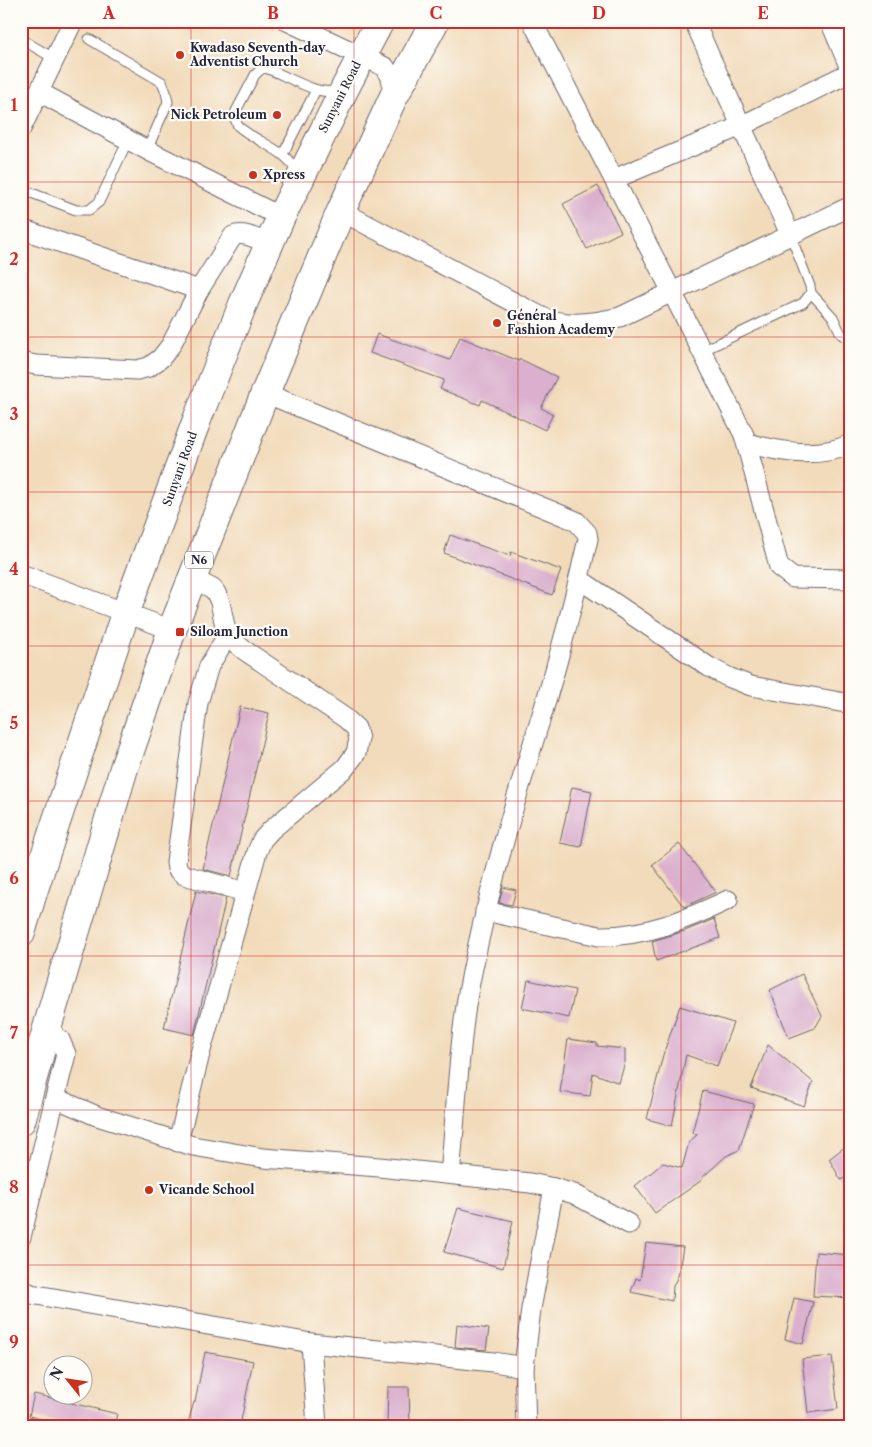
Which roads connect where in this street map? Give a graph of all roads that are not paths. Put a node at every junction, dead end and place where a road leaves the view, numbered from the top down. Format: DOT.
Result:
graph roads {
  1 [pos="73,21"];
  2 [pos="287,21"];
  3 [pos="380,21"];
  4 [pos="435,21"];
  5 [pos="532,21"];
  6 [pos="694,21"];
  7 [pos="830,21"];
  8 [pos="89,38"];
  9 [pos="21,39"];
  10 [pos="361,55"];
  11 [pos="55,59"];
  12 [pos="851,72"];
  13 [pos="345,88"];
  14 [pos="316,90"];
  15 [pos="39,92"];
  16 [pos="394,98"];
  17 [pos="741,126"];
  18 [pos="21,129"];
  19 [pos="128,140"];
  20 [pos="147,150"];
  21 [pos="283,154"];
  22 [pos="300,178"];
  23 [pos="614,179"];
  24 [pos="21,189"];
  25 [pos="851,206"];
  26 [pos="341,211"];
  27 [pos="281,217"];
  28 [pos="21,229"];
  29 [pos="790,234"];
  30 [pos="269,244"];
  31 [pos="199,290"];
  32 [pos="672,292"];
  33 [pos="812,293"];
  34 [pos="851,340"];
  35 [pos="702,351"];
  36 [pos="26,366"];
  37 [pos="265,393"];
  38 [pos="747,443"];
  39 [pos="851,444"];
  40 [pos="21,574"];
  41 [pos="192,578"];
  42 [pos="851,578"];
  43 [pos="579,579"];
  44 [pos="125,614"];
  45 [pos="172,630"];
  46 [pos="227,636"];
  47 [pos="851,704"];
  48 [pos="246,892"];
  49 [pos="728,900"];
  50 [pos="486,911"];
  51 [pos="21,933"];
  52 [pos="46,1028"];
  53 [pos="55,1098"];
  54 [pos="21,1121"];
  55 [pos="178,1142"];
  56 [pos="450,1174"];
  57 [pos="554,1188"];
  58 [pos="629,1224"];
  59 [pos="21,1237"];
  60 [pos="21,1289"];
  61 [pos="310,1343"];
  62 [pos="524,1367"];
  63 [pos="317,1426"];
  64 [pos="526,1426"];
  1 -- 11 [label="street"];
  2 -- 10 [label="street"];
  3 -- 10 [label="main road, Sunyani Road"];
  4 -- 16 [label="main road, N6"];
  5 -- 23 [label="street"];
  6 -- 17 [label="street"];
  7 -- 12 [label="street"];
  8 -- 20 [label="lane"];
  9 -- 11 [label="lane"];
  10 -- 13 [label="main road, Sunyani Road"];
  10 -- 16 [label="street"];
  11 -- 15 [label="street"];
  12 -- 17 [label="street"];
  13 -- 14 [label="lane"];
  13 -- 22 [label="main road, Sunyani Road"];
  14 -- 21 [label="lane"];
  14 -- 21 [label="lane"];
  15 -- 18 [label="street"];
  15 -- 19 [label="street"];
  16 -- 26 [label="main road, N6"];
  17 -- 23 [label="street"];
  17 -- 29 [label="street"];
  19 -- 20 [label="street"];
  19 -- 24 [label="lane"];
  20 -- 27 [label="street"];
  21 -- 22 [label="lane"];
  22 -- 27 [label="main road, Sunyani Road"];
  23 -- 32 [label="street"];
  25 -- 29 [label="street"];
  26 -- 32 [label="street"];
  26 -- 37 [label="main road, N6"];
  27 -- 30 [label="main road, Sunyani Road"];
  28 -- 31 [label="street"];
  29 -- 32 [label="street"];
  29 -- 33 [label="lane"];
  30 -- 31 [label="street"];
  30 -- 44 [label="main road, Sunyani Road"];
  31 -- 36 [label="street"];
  32 -- 35 [label="street"];
  33 -- 34 [label="lane"];
  33 -- 35 [label="lane"];
  35 -- 38 [label="street"];
  37 -- 41 [label="main road, N6"];
  37 -- 43 [label="street"];
  38 -- 39 [label="street"];
  38 -- 42 [label="street"];
  40 -- 44 [label="street"];
  41 -- 45 [label="main road, N6"];
  41 -- 46 [label="street"];
  43 -- 47 [label="street"];
  43 -- 50 [label="street"];
  44 -- 45 [label="street"];
  44 -- 51 [label="main road, Sunyani Road"];
  45 -- 52 [label="main road, N6"];
  46 -- 48 [label="street"];
  46 -- 48 [label="street"];
  48 -- 55 [label="street"];
  49 -- 50 [label="street"];
  50 -- 56 [label="street"];
  52 -- 53 [label="street"];
  52 -- 54 [label="main road, N6"];
  53 -- 55 [label="street"];
  53 -- 59 [label="street"];
  55 -- 56 [label="street"];
  56 -- 57 [label="street"];
  57 -- 58 [label="street"];
  57 -- 62 [label="street"];
  60 -- 61 [label="street"];
  61 -- 62 [label="street"];
  61 -- 63 [label="street"];
  62 -- 64 [label="street"];
}
